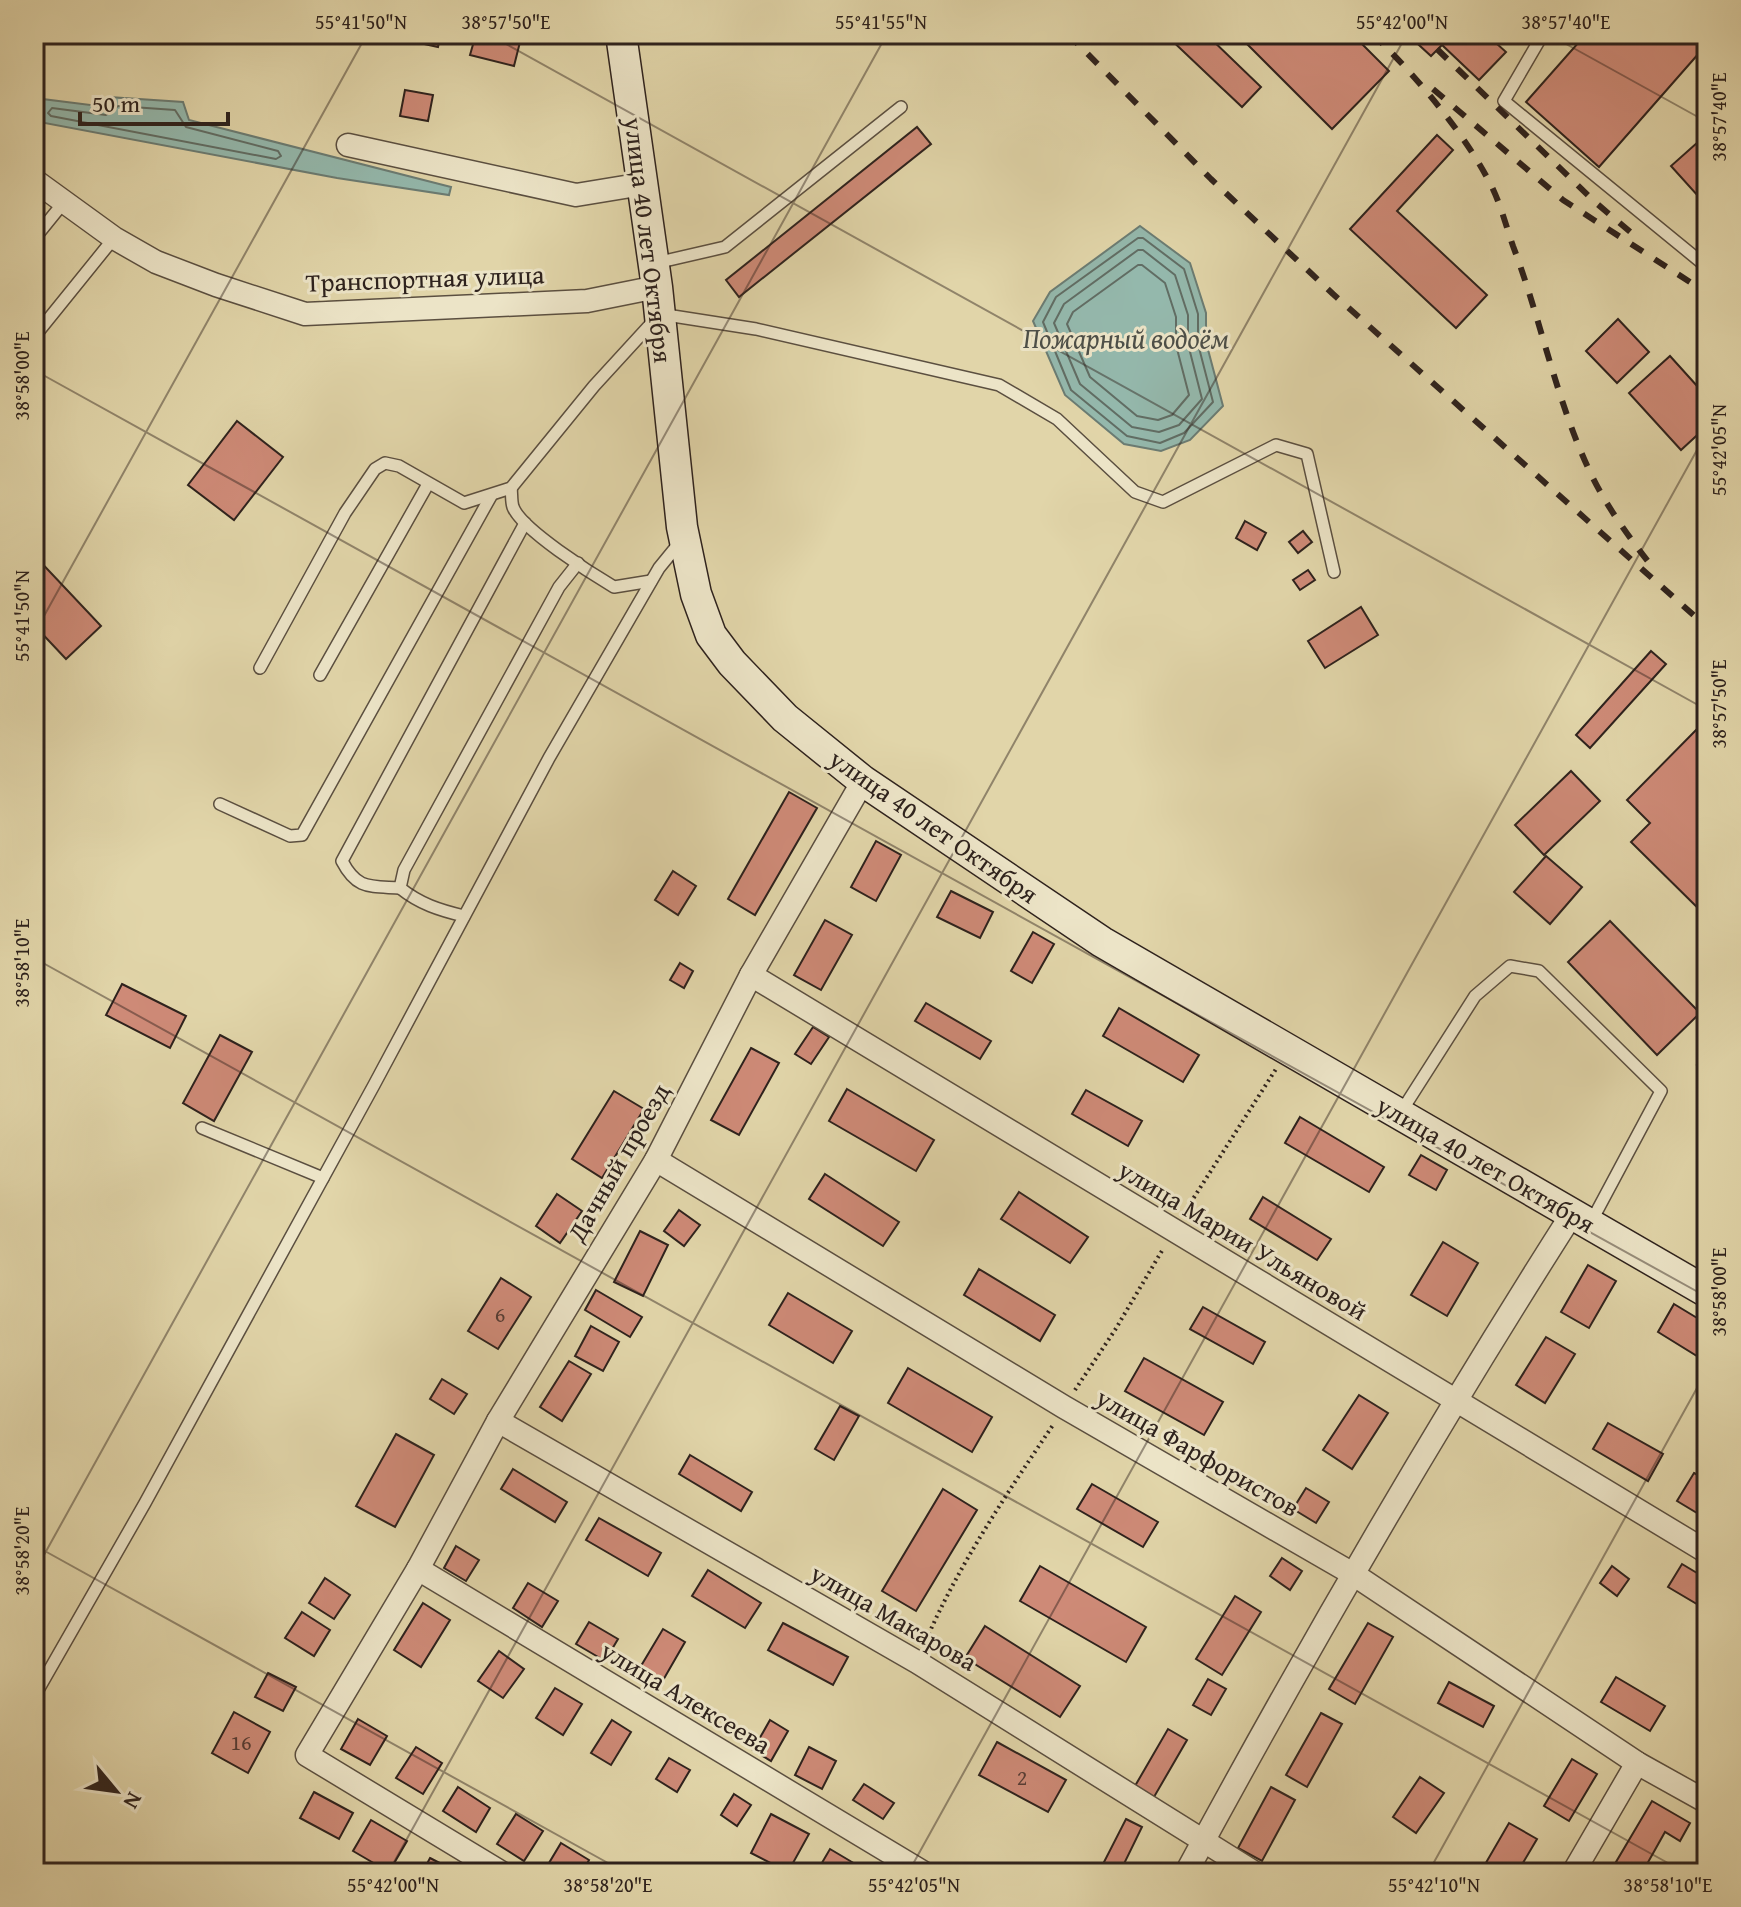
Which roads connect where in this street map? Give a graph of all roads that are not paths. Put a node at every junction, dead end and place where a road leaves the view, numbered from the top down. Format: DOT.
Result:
graph roads {
  1 [pos="621,34"];
  2 [pos="1543,34"];
  3 [pos="901,107"];
  4 [pos="348,145"];
  5 [pos="34,180"];
  6 [pos="643,184"];
  7 [pos="64,202"];
  8 [pos="114,238"];
  9 [pos="34,239"];
  10 [pos="1707,267"];
  11 [pos="657,288"];
  12 [pos="34,337"];
  13 [pos="428,484"];
  14 [pos="511,488"];
  15 [pos="491,496"];
  16 [pos="525,523"];
  17 [pos="684,538"];
  18 [pos="578,563"];
  19 [pos="1334,572"];
  20 [pos="651,581"];
  21 [pos="260,668"];
  22 [pos="320,675"];
  23 [pos="863,781"];
  24 [pos="220,804"];
  25 [pos="400,888"];
  26 [pos="464,916"];
  27 [pos="751,975"];
  28 [pos="1400,1114"];
  29 [pos="202,1128"];
  30 [pos="656,1160"];
  31 [pos="323,1178"];
  32 [pos="1581,1219"];
  33 [pos="1707,1292"];
  34 [pos="1456,1401"];
  35 [pos="498,1421"];
  36 [pos="1707,1552"];
  37 [pos="418,1569"];
  38 [pos="1353,1574"];
  39 [pos="34,1697"];
  40 [pos="1637,1763"];
  41 [pos="1707,1802"];
  42 [pos="1204,1840"];
  43 [pos="502,1873"];
  44 [pos="924,1873"];
  45 [pos="1186,1873"];
  46 [pos="1255,1873"];
  47 [pos="1573,1873"];
  1 -- 6 [label="street, улица 40 лет Октября"];
  2 -- 10 [label="lane"];
  3 -- 11 [label="lane"];
  4 -- 6 [label="street"];
  5 -- 7 [label="street, Транспортная улица"];
  6 -- 11 [label="street, улица 40 лет Октября"];
  7 -- 8 [label="street, Транспортная улица"];
  7 -- 9 [label="lane"];
  8 -- 11 [label="street, Транспортная улица"];
  8 -- 12 [label="lane"];
  11 -- 14 [label="lane"];
  11 -- 17 [label="street, улица 40 лет Октября"];
  11 -- 19 [label="lane"];
  13 -- 15 [label="lane"];
  13 -- 21 [label="lane"];
  13 -- 22 [label="lane"];
  14 -- 15 [label="lane"];
  14 -- 16 [label="lane"];
  15 -- 24 [label="lane"];
  16 -- 18 [label="lane"];
  16 -- 25 [label="lane"];
  17 -- 20 [label="lane"];
  17 -- 23 [label="street, улица 40 лет Октября"];
  18 -- 20 [label="lane"];
  18 -- 25 [label="lane"];
  20 -- 26 [label="lane"];
  23 -- 27 [label="street, Дачный проезд"];
  23 -- 28 [label="street, улица 40 лет Октября"];
  25 -- 26 [label="lane"];
  26 -- 31 [label="lane"];
  27 -- 30 [label="street, Дачный проезд"];
  27 -- 34 [label="street, улица Марии Ульяновой"];
  28 -- 32 [label="street, улица 40 лет Октября"];
  28 -- 32 [label="lane"];
  29 -- 31 [label="lane"];
  30 -- 35 [label="street, Дачный проезд"];
  30 -- 38 [label="street, улица Фарфористов"];
  31 -- 39 [label="lane"];
  32 -- 33 [label="street, улица 40 лет Октября"];
  32 -- 34 [label="street"];
  34 -- 36 [label="street, улица Марии Ульяновой"];
  34 -- 38 [label="street"];
  35 -- 37 [label="street, Дачный проезд"];
  35 -- 42 [label="street, улица Макарова"];
  37 -- 43 [label="street, Дачный проезд"];
  37 -- 44 [label="street, улица Алексеева"];
  38 -- 40 [label="street, улица Фарфористов"];
  38 -- 42 [label="street"];
  40 -- 41 [label="street, улица Фарфористов"];
  40 -- 47 [label="street"];
  42 -- 45 [label="street"];
  42 -- 46 [label="street, улица Макарова"];
}
